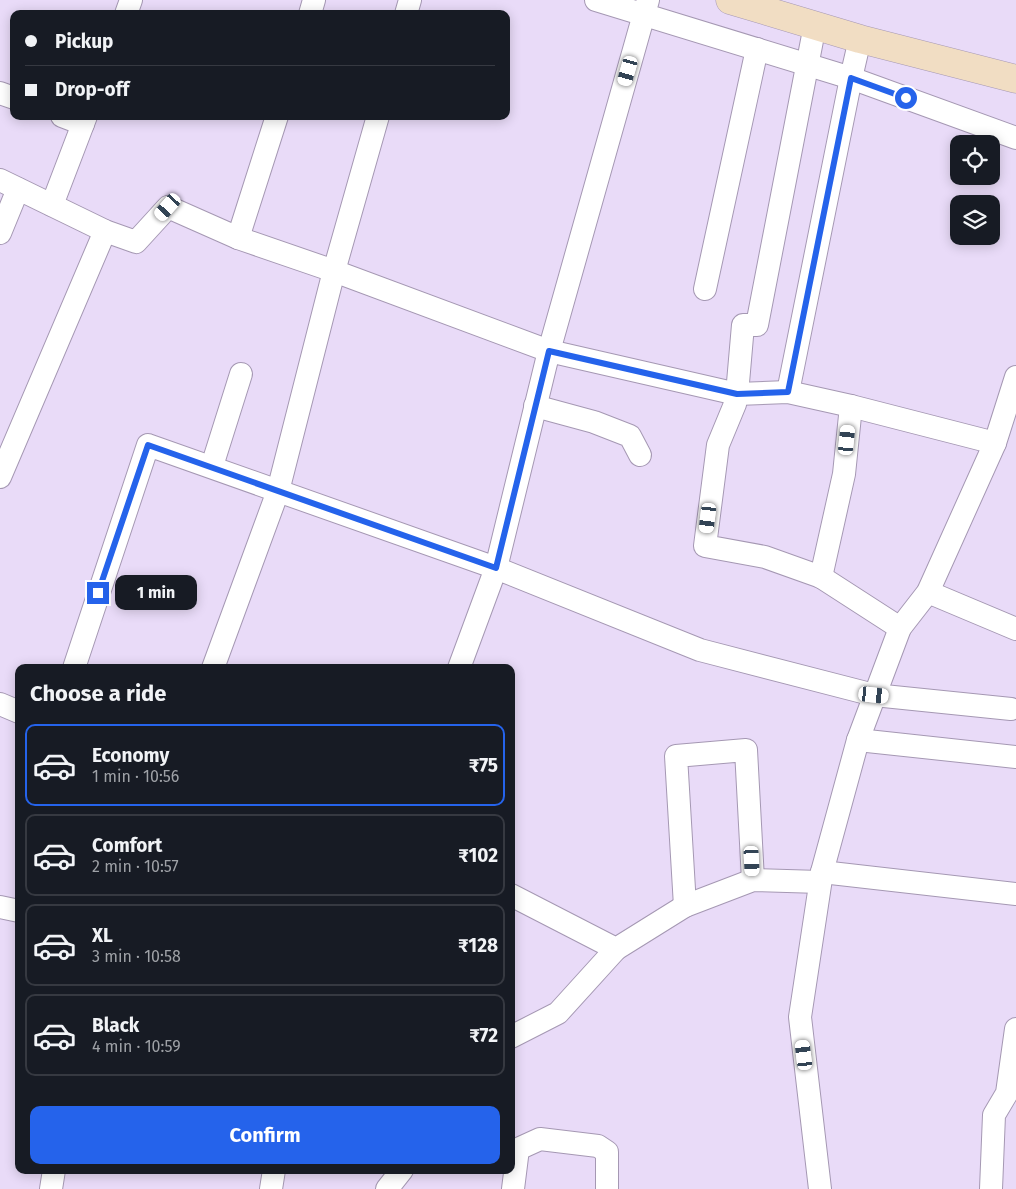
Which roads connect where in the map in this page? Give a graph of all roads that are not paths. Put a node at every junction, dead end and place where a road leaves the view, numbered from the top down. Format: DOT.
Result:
graph roads {
  1 [pos="596,0"];
  2 [pos="730,0"];
  3 [pos="646,7"];
  4 [pos="815,25"];
  5 [pos="860,39"];
  6 [pos="756,49"];
  7 [pos="807,65"];
  8 [pos="851,78"];
  9 [pos="1016,79"];
  10 [pos="85,120"];
  11 [pos="276,120"];
  12 [pos="377,120"];
  13 [pos="1016,138"];
  14 [pos="9,184"];
  15 [pos="52,206"];
  16 [pos="105,231"];
  17 [pos="0,233"];
  18 [pos="238,238"];
  19 [pos="334,271"];
  20 [pos="705,290"];
  21 [pos="549,351"];
  22 [pos="241,374"];
  23 [pos="1016,377"];
  24 [pos="788,392"];
  25 [pos="737,394"];
  26 [pos="535,406"];
  27 [pos="851,406"];
  28 [pos="995,443"];
  29 [pos="640,455"];
  30 [pos="212,466"];
  31 [pos="0,477"];
  32 [pos="278,491"];
  33 [pos="496,568"];
  34 [pos="821,577"];
  35 [pos="928,592"];
  36 [pos="900,628"];
  37 [pos="1016,629"];
  38 [pos="75,664"];
  39 [pos="214,664"];
  40 [pos="460,664"];
  41 [pos="874,695"];
  42 [pos="0,704"];
  43 [pos="1011,709"];
  44 [pos="15,710"];
  45 [pos="858,740"];
  46 [pos="1016,758"];
  47 [pos="821,877"];
  48 [pos="753,880"];
  49 [pos="1016,894"];
  50 [pos="515,897"];
  51 [pos="685,906"];
  52 [pos="0,907"];
  53 [pos="15,910"];
  54 [pos="616,949"];
  55 [pos="1016,1029"];
  56 [pos="515,1035"];
  57 [pos="515,1173"];
  58 [pos="53,1174"];
  59 [pos="274,1174"];
  60 [pos="399,1174"];
  61 [pos="515,1174"];
  62 [pos="51,1189"];
  63 [pos="272,1189"];
  64 [pos="387,1189"];
  65 [pos="513,1189"];
  66 [pos="607,1189"];
  67 [pos="820,1189"];
  68 [pos="991,1189"];
  1 -- 3 [label="street"];
  2 -- 4 [label="street"];
  3 -- 6 [label="street"];
  3 -- 21 [label="street"];
  4 -- 5 [label="street"];
  4 -- 7 [label="street"];
  5 -- 8 [label="street"];
  5 -- 9 [label="street"];
  6 -- 7 [label="street"];
  6 -- 20 [label="street"];
  7 -- 8 [label="street"];
  7 -- 25 [label="street"];
  8 -- 13 [label="street"];
  8 -- 24 [label="street"];
  10 -- 15 [label="street"];
  11 -- 18 [label="street"];
  12 -- 19 [label="street"];
  14 -- 15 [label="street"];
  14 -- 17 [label="street"];
  15 -- 16 [label="street"];
  16 -- 18 [label="street"];
  16 -- 31 [label="street"];
  18 -- 19 [label="street"];
  19 -- 21 [label="street"];
  19 -- 32 [label="street"];
  21 -- 25 [label="street"];
  21 -- 26 [label="street"];
  22 -- 30 [label="street"];
  23 -- 28 [label="street"];
  24 -- 25 [label="street"];
  24 -- 27 [label="street"];
  25 -- 34 [label="street"];
  26 -- 29 [label="street"];
  26 -- 33 [label="street"];
  27 -- 28 [label="street"];
  27 -- 34 [label="street"];
  28 -- 35 [label="street"];
  30 -- 32 [label="street"];
  30 -- 38 [label="street"];
  32 -- 33 [label="street"];
  32 -- 39 [label="street"];
  33 -- 40 [label="street"];
  33 -- 41 [label="street"];
  34 -- 36 [label="street"];
  35 -- 36 [label="street"];
  35 -- 37 [label="street"];
  36 -- 41 [label="street"];
  41 -- 43 [label="street"];
  41 -- 45 [label="street"];
  42 -- 44 [label="street"];
  45 -- 46 [label="street"];
  45 -- 47 [label="street"];
  47 -- 48 [label="street"];
  47 -- 49 [label="street"];
  47 -- 67 [label="street"];
  48 -- 51 [label="street"];
  48 -- 51 [label="street"];
  50 -- 54 [label="street"];
  51 -- 54 [label="street"];
  52 -- 53 [label="street"];
  54 -- 56 [label="street"];
  55 -- 68 [label="street"];
  57 -- 66 [label="street"];
  58 -- 62 [label="street"];
  59 -- 63 [label="street"];
  60 -- 64 [label="street"];
  61 -- 65 [label="street"];
}
